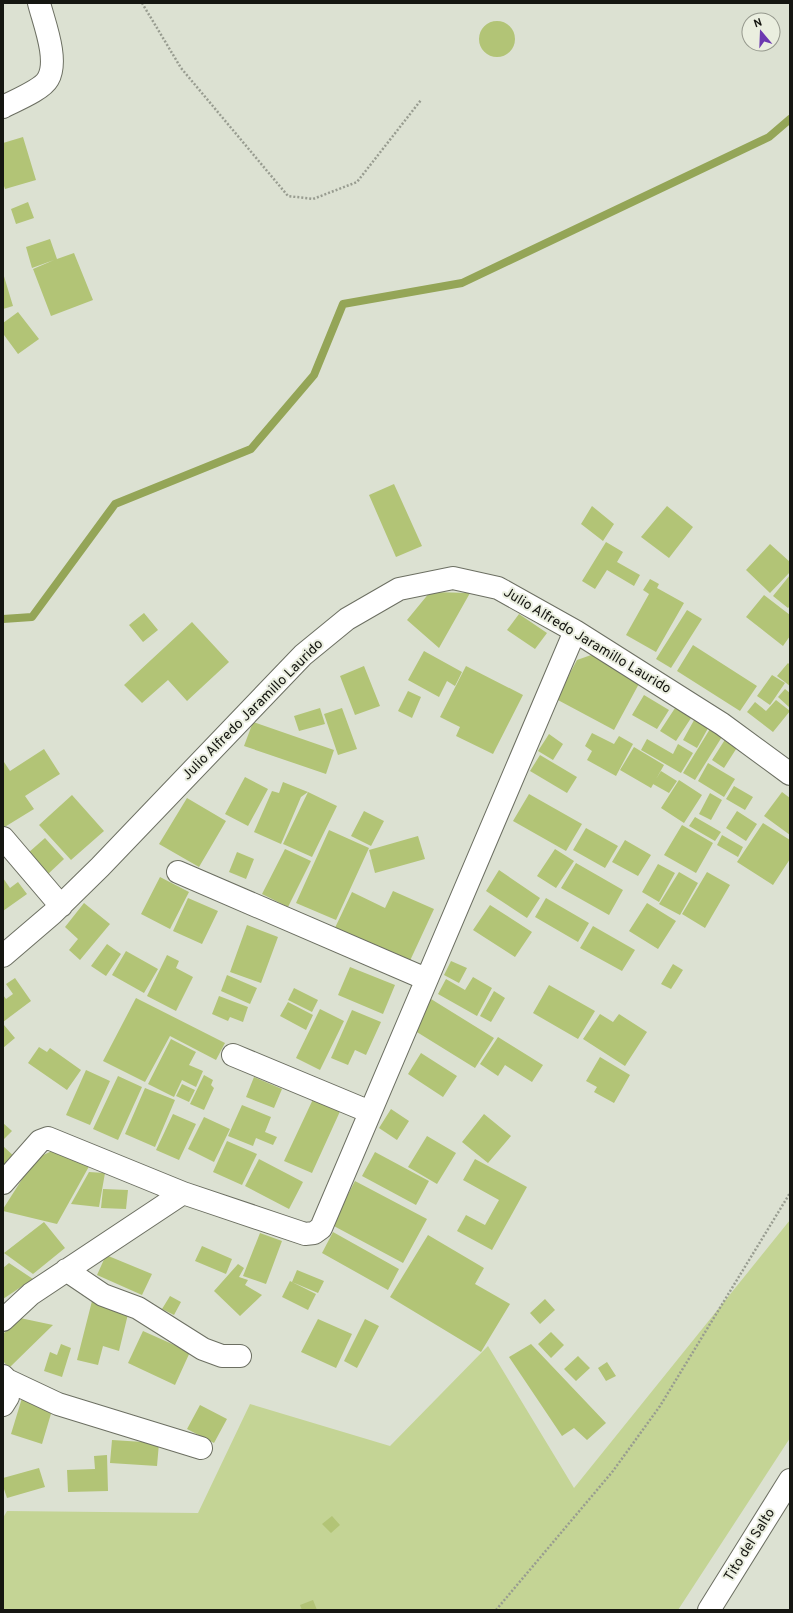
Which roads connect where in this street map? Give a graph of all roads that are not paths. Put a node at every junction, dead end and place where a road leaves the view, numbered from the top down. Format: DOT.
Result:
graph roads {
  1 [pos="39,3"];
  2 [pos="3,107"];
  3 [pos="575,631"];
  4 [pos="790,774"];
  5 [pos="3,838"];
  6 [pos="178,872"];
  7 [pos="61,906"];
  8 [pos="3,956"];
  9 [pos="426,979"];
  10 [pos="233,1054"];
  11 [pos="370,1112"];
  12 [pos="3,1182"];
  13 [pos="183,1193"];
  14 [pos="66,1270"];
  15 [pos="3,1320"];
  16 [pos="240,1356"];
  17 [pos="5,1378"];
  18 [pos="3,1406"];
  19 [pos="201,1448"];
  20 [pos="790,1480"];
  21 [pos="709,1610"];
  1 -- 2 [label="street"];
  3 -- 4 [label="street, Julio Alfredo Jaramillo Laurido"];
  3 -- 7 [label="street, Julio Alfredo Jaramillo Laurido"];
  3 -- 9 [label="street"];
  5 -- 7 [label="street"];
  6 -- 9 [label="street"];
  7 -- 8 [label="street, Julio Alfredo Jaramillo Laurido"];
  9 -- 11 [label="street"];
  10 -- 11 [label="street"];
  11 -- 13 [label="street"];
  12 -- 13 [label="street"];
  13 -- 14 [label="street"];
  14 -- 15 [label="street"];
  14 -- 16 [label="street"];
  17 -- 18 [label="street"];
  17 -- 19 [label="street"];
  20 -- 21 [label="street, Tito del Salto"];
}
